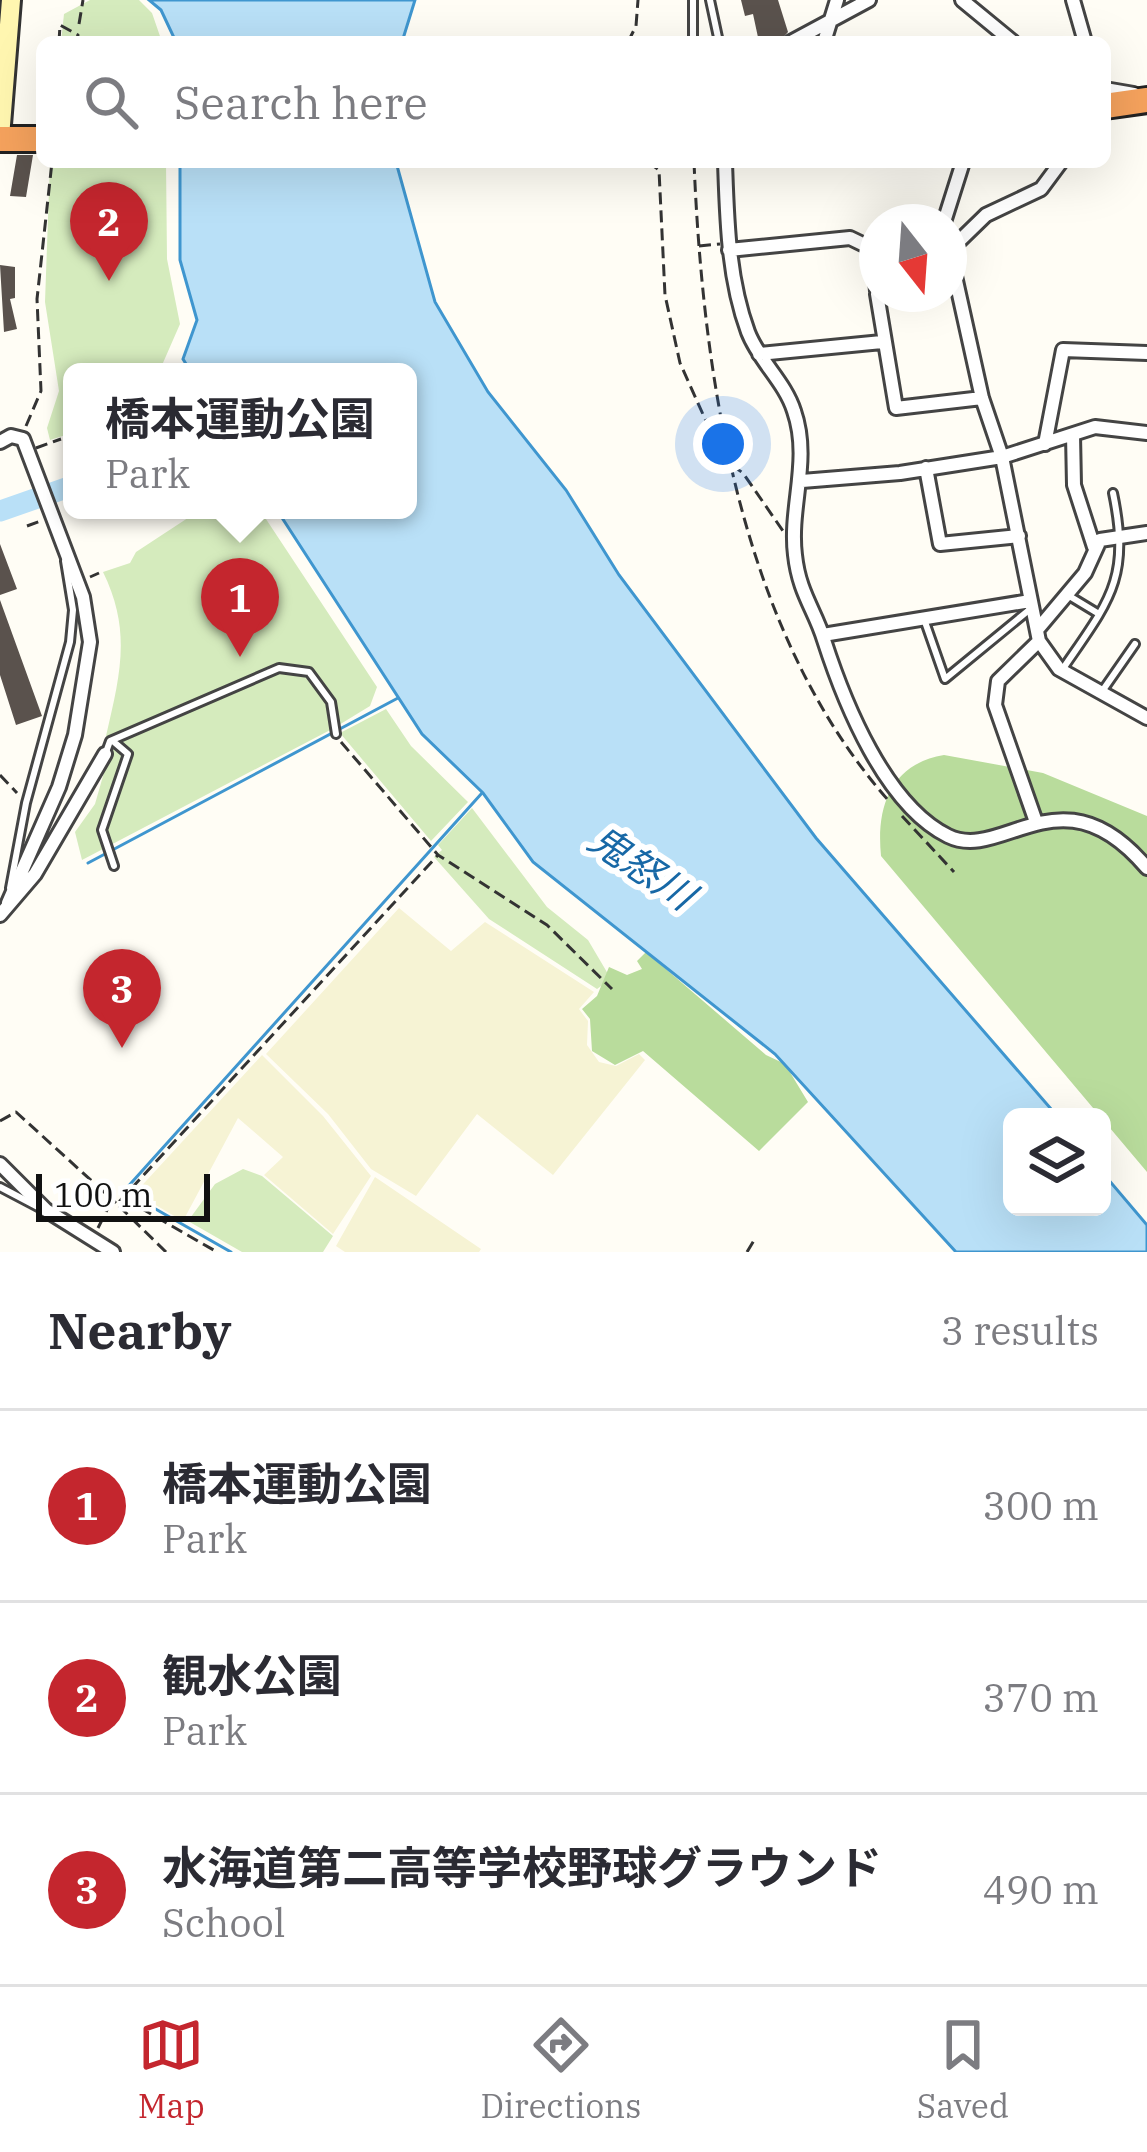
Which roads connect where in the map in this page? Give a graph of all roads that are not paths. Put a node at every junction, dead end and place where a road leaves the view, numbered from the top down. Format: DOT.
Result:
graph roads {
  1 [pos="11,0"];
  2 [pos="693,0"];
  3 [pos="710,0"];
  4 [pos="837,0"];
  5 [pos="869,0"];
  6 [pos="962,0"];
  7 [pos="1073,0"];
  8 [pos="831,25"];
  9 [pos="693,36"];
  10 [pos="718,36"];
  11 [pos="805,36"];
  12 [pos="826,36"];
  13 [pos="1006,36"];
  14 [pos="1083,36"];
  15 [pos="3,67"];
  16 [pos="1147,99"];
  17 [pos="1111,100"];
  18 [pos="0,138"];
  19 [pos="36,139"];
  20 [pos="725,168"];
  21 [pos="961,168"];
  22 [pos="1057,168"];
  23 [pos="950,204"];
  24 [pos="967,232"];
  25 [pos="859,242"];
  26 [pos="728,246"];
  27 [pos="879,312"];
  28 [pos="963,312"];
  29 [pos="882,342"];
  30 [pos="1147,353"];
  31 [pos="759,354"];
  32 [pos="982,398"];
  33 [pos="1147,433"];
  34 [pos="1073,435"];
  35 [pos="0,442"];
  36 [pos="1045,444"];
  37 [pos="1002,457"];
  38 [pos="926,468"];
  39 [pos="802,481"];
  40 [pos="1113,493"];
  41 [pos="1147,533"];
  42 [pos="1121,534"];
  43 [pos="1019,536"];
  44 [pos="62,546"];
  45 [pos="1094,547"];
  46 [pos="1066,593"];
  47 [pos="1031,605"];
  48 [pos="1099,614"];
  49 [pos="924,619"];
  50 [pos="823,635"];
  51 [pos="1038,635"];
  52 [pos="1135,644"];
  53 [pos="1062,670"];
  54 [pos="1101,693"];
  55 [pos="1146,715"];
  56 [pos="335,731"];
  57 [pos="108,747"];
  58 [pos="1036,822"];
  59 [pos="110,857"];
  60 [pos="1147,868"];
  61 [pos="4,909"];
  62 [pos="0,1164"];
  63 [pos="0,1187"];
  64 [pos="46,1210"];
  65 [pos="113,1252"];
  1 -- 15 [label="street"];
  2 -- 9 [label="lane"];
  3 -- 10 [label="lane"];
  4 -- 8 [label="street"];
  5 -- 8 [label="street"];
  6 -- 13 [label="street"];
  7 -- 14 [label="street"];
  8 -- 11 [label="street"];
  8 -- 12 [label="street"];
  15 -- 18 [label="street"];
  16 -- 17 [label="highway"];
  18 -- 19 [label="highway"];
  20 -- 26 [label="street"];
  21 -- 23 [label="street"];
  22 -- 24 [label="street"];
  25 -- 26 [label="street"];
  26 -- 31 [label="street"];
  27 -- 29 [label="street"];
  28 -- 32 [label="street"];
  29 -- 31 [label="street"];
  29 -- 32 [label="street"];
  30 -- 36 [label="street"];
  31 -- 39 [label="street"];
  32 -- 37 [label="street"];
  33 -- 34 [label="street"];
  34 -- 36 [label="street"];
  34 -- 45 [label="street"];
  35 -- 44 [label="street"];
  36 -- 37 [label="street"];
  37 -- 38 [label="street"];
  37 -- 43 [label="street"];
  38 -- 39 [label="street"];
  38 -- 43 [label="street"];
  39 -- 50 [label="street"];
  40 -- 42 [label="lane"];
  41 -- 42 [label="street"];
  42 -- 45 [label="street"];
  42 -- 48 [label="lane"];
  43 -- 47 [label="street"];
  44 -- 61 [label="lane"];
  44 -- 61 [label="street"];
  45 -- 46 [label="street"];
  46 -- 48 [label="lane"];
  46 -- 51 [label="street"];
  47 -- 49 [label="street"];
  47 -- 49 [label="lane"];
  47 -- 51 [label="street"];
  48 -- 53 [label="lane"];
  49 -- 50 [label="street"];
  50 -- 58 [label="street"];
  51 -- 53 [label="street"];
  51 -- 58 [label="street"];
  52 -- 54 [label="lane"];
  53 -- 54 [label="street"];
  54 -- 55 [label="street"];
  56 -- 57 [label="lane"];
  57 -- 59 [label="lane"];
  57 -- 61 [label="street"];
  58 -- 60 [label="street"];
  62 -- 64 [label="street"];
  63 -- 64 [label="lane"];
  64 -- 65 [label="street"];
}
